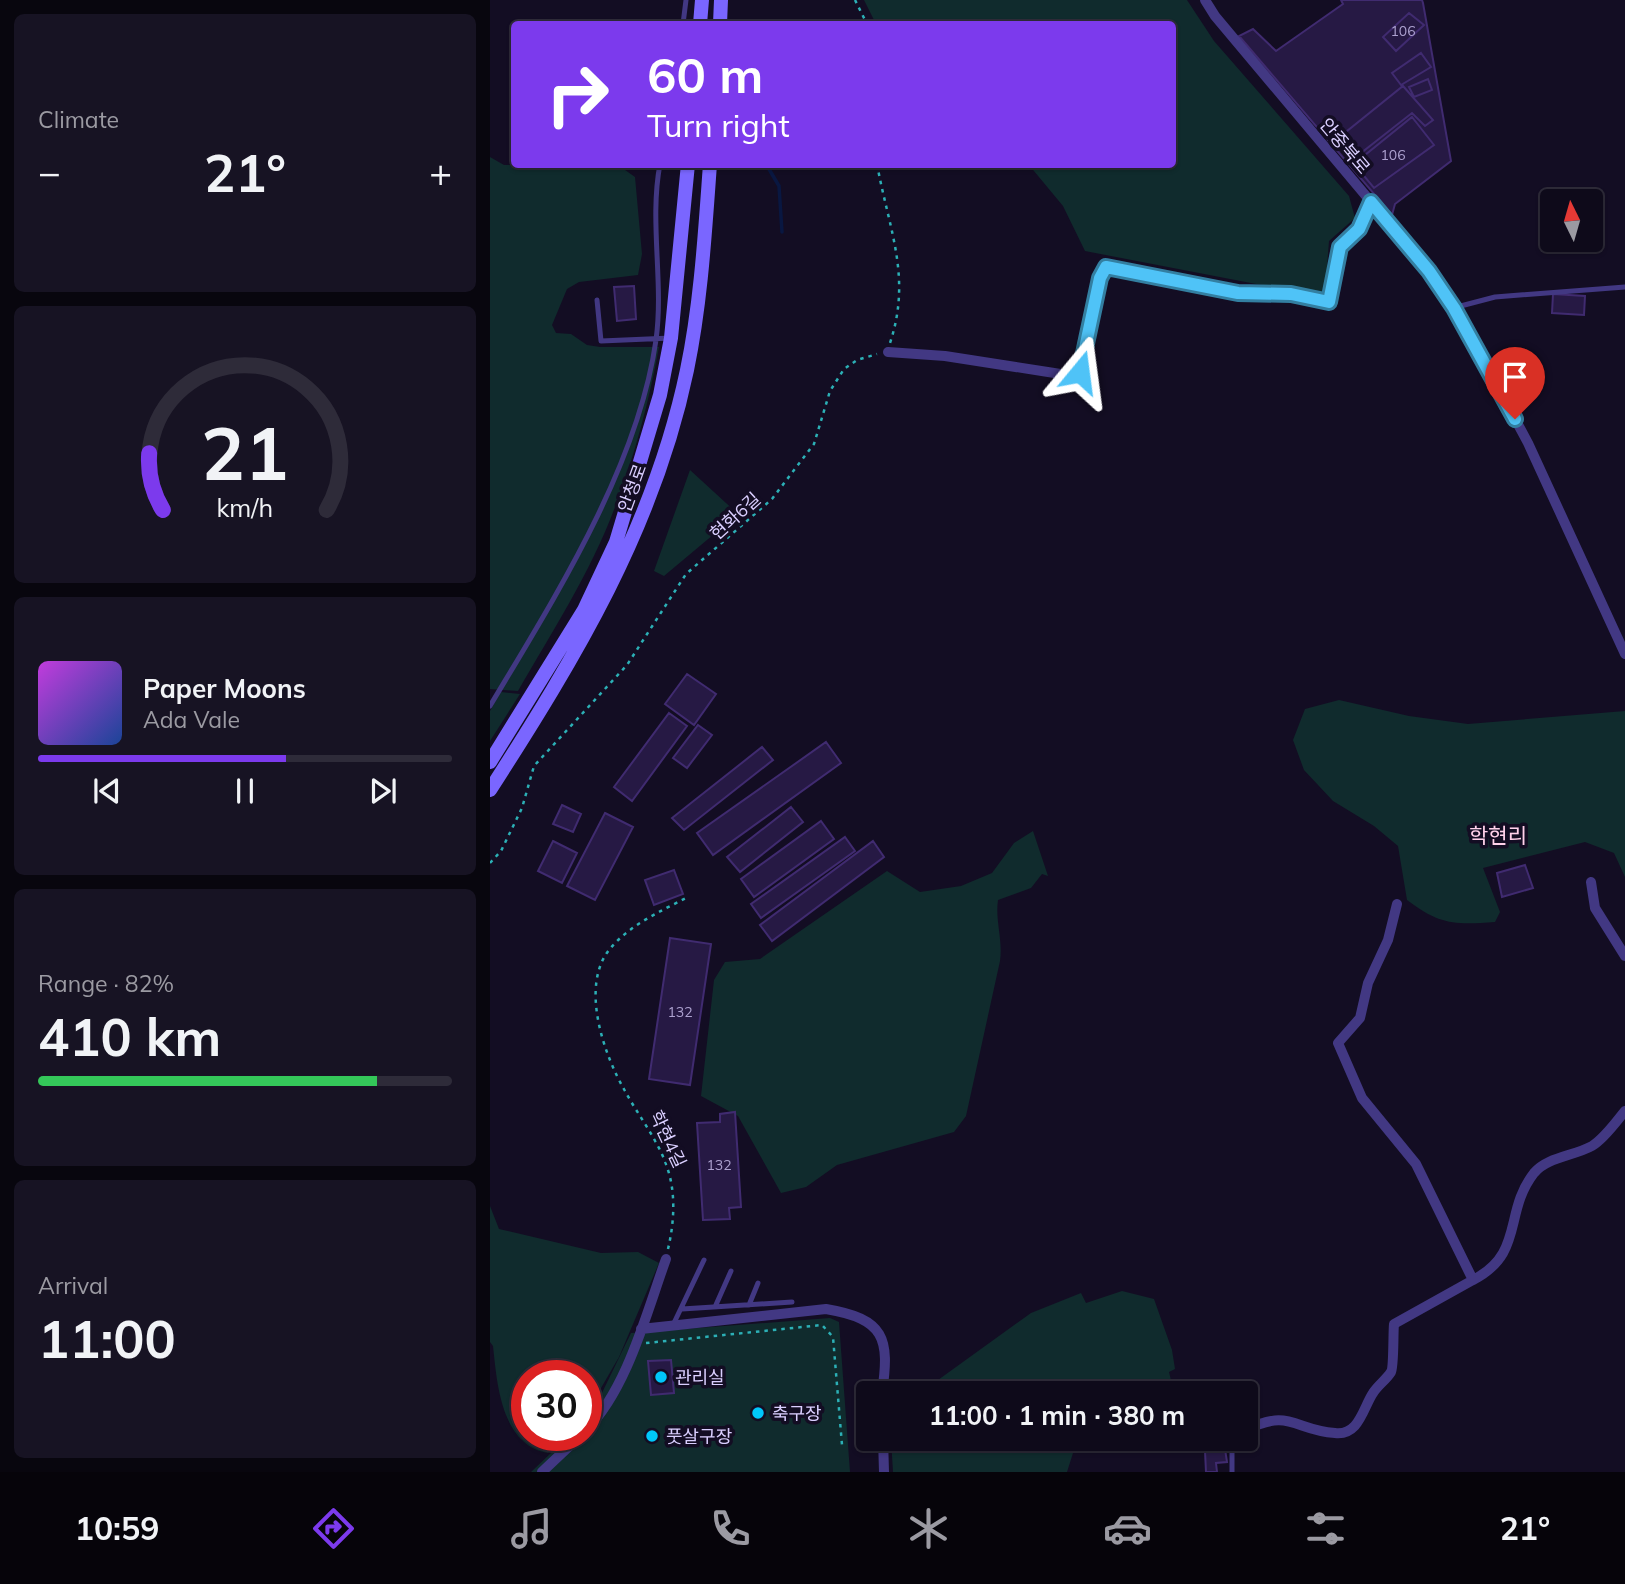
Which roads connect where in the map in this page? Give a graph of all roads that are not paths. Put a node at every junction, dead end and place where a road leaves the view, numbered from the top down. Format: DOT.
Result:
graph roads {
  1 [pos="686,0"];
  2 [pos="702,0"];
  3 [pos="721,0"];
  4 [pos="1206,0"];
  5 [pos="683,21"];
  6 [pos="700,21"];
  7 [pos="720,21"];
  8 [pos="659,168"];
  9 [pos="687,168"];
  10 [pos="710,168"];
  11 [pos="1371,202"];
  12 [pos="1625,287"];
  13 [pos="597,300"];
  14 [pos="1454,308"];
  15 [pos="663,338"];
  16 [pos="887,352"];
  17 [pos="1625,654"];
  18 [pos="490,706"];
  19 [pos="490,762"];
  20 [pos="490,790"];
  21 [pos="1591,882"];
  22 [pos="1397,904"];
  23 [pos="1625,956"];
  24 [pos="1625,1111"];
  25 [pos="666,1259"];
  26 [pos="704,1260"];
  27 [pos="731,1271"];
  28 [pos="1473,1280"];
  29 [pos="758,1283"];
  30 [pos="792,1302"];
  31 [pos="749,1305"];
  32 [pos="715,1307"];
  33 [pos="682,1309"];
  34 [pos="673,1325"];
  35 [pos="641,1329"];
  36 [pos="884,1381"];
  37 [pos="602,1407"];
  38 [pos="1258,1424"];
  39 [pos="564,1451"];
  40 [pos="883,1451"];
  41 [pos="1233,1451"];
  42 [pos="542,1472"];
  43 [pos="884,1472"];
  44 [pos="1232,1472"];
  1 -- 5 [label="lane"];
  2 -- 6 [label="street"];
  3 -- 7 [label="street"];
  4 -- 11 [label="street, 안중북로"];
  8 -- 15 [label="lane"];
  9 -- 15 [label="street, 안청로"];
  10 -- 20 [label="street, 안청로"];
  11 -- 14 [label="street, 안중북로"];
  11 -- 16 [label="street"];
  12 -- 14 [label="lane"];
  13 -- 15 [label="lane"];
  14 -- 17 [label="street, 안중북로"];
  15 -- 18 [label="lane"];
  15 -- 19 [label="street, 안청로"];
  21 -- 23 [label="street"];
  22 -- 28 [label="street"];
  24 -- 28 [label="street"];
  25 -- 35 [label="street"];
  26 -- 33 [label="lane"];
  27 -- 32 [label="lane"];
  28 -- 38 [label="street"];
  29 -- 31 [label="lane"];
  30 -- 31 [label="lane"];
  31 -- 32 [label="lane"];
  32 -- 33 [label="lane"];
  33 -- 34 [label="lane"];
  34 -- 35 [label="street"];
  34 -- 36 [label="street"];
  35 -- 37 [label="street"];
  39 -- 42 [label="street"];
  40 -- 43 [label="street"];
  41 -- 44 [label="lane"];
}
